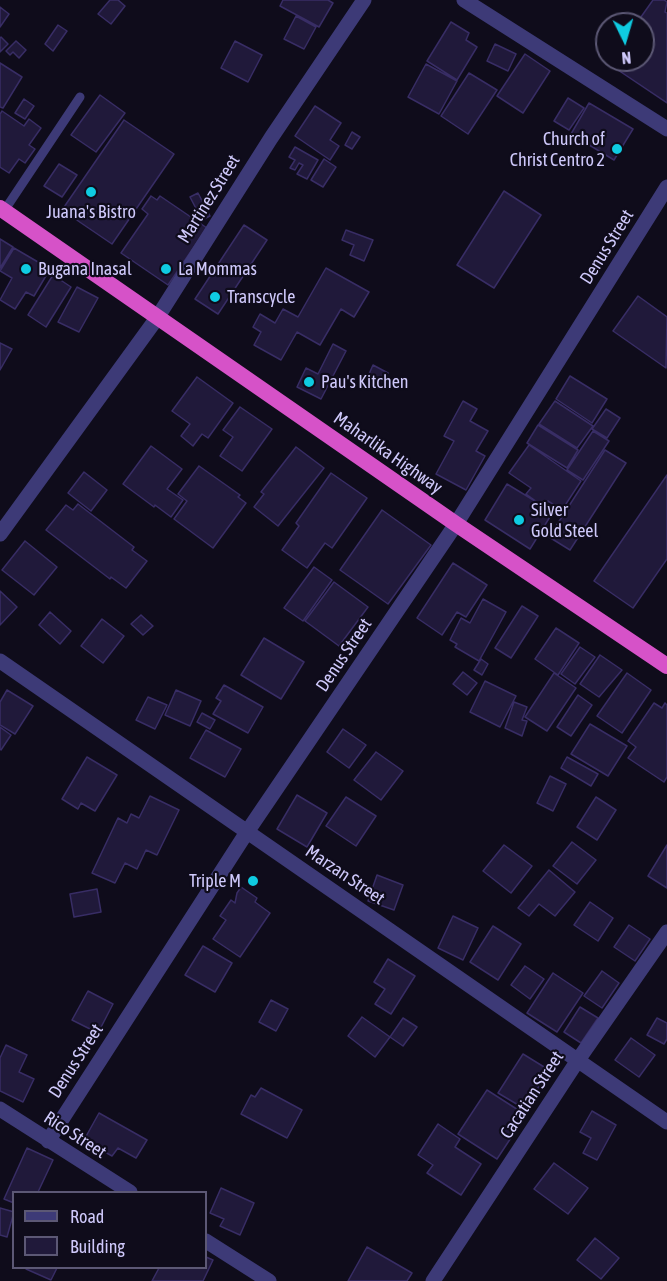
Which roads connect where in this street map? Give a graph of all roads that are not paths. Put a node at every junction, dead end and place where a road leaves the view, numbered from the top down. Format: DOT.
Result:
graph roads {
  1 [pos="364,0"];
  2 [pos="464,0"];
  3 [pos="80,97"];
  4 [pos="667,129"];
  5 [pos="667,187"];
  6 [pos="2,209"];
  7 [pos="157,318"];
  8 [pos="456,524"];
  9 [pos="0,534"];
  10 [pos="0,661"];
  11 [pos="667,666"];
  12 [pos="247,832"];
  13 [pos="667,932"];
  14 [pos="578,1060"];
  15 [pos="0,1109"];
  16 [pos="667,1122"];
  17 [pos="48,1141"];
  18 [pos="128,1191"];
  19 [pos="207,1241"];
  20 [pos="269,1281"];
  21 [pos="433,1281"];
  1 -- 7 [label="street, Martinez Street"];
  2 -- 4 [label="street"];
  3 -- 6 [label="lane"];
  5 -- 8 [label="street, Denus Street"];
  6 -- 7 [label="highway, Maharlika Highway"];
  7 -- 8 [label="highway, Maharlika Highway"];
  7 -- 9 [label="street, Martinez Street"];
  8 -- 11 [label="highway, Maharlika Highway"];
  8 -- 12 [label="street, Denus Street"];
  10 -- 12 [label="street, Marzan Street"];
  12 -- 14 [label="street, Marzan Street"];
  12 -- 17 [label="street, Denus Street"];
  13 -- 14 [label="street, Cacatian Street"];
  14 -- 16 [label="street, Marzan Street"];
  14 -- 21 [label="street, Cacatian Street"];
  15 -- 17 [label="street, Rico Street"];
  17 -- 18 [label="street, Rico Street"];
  19 -- 20 [label="street"];
}
